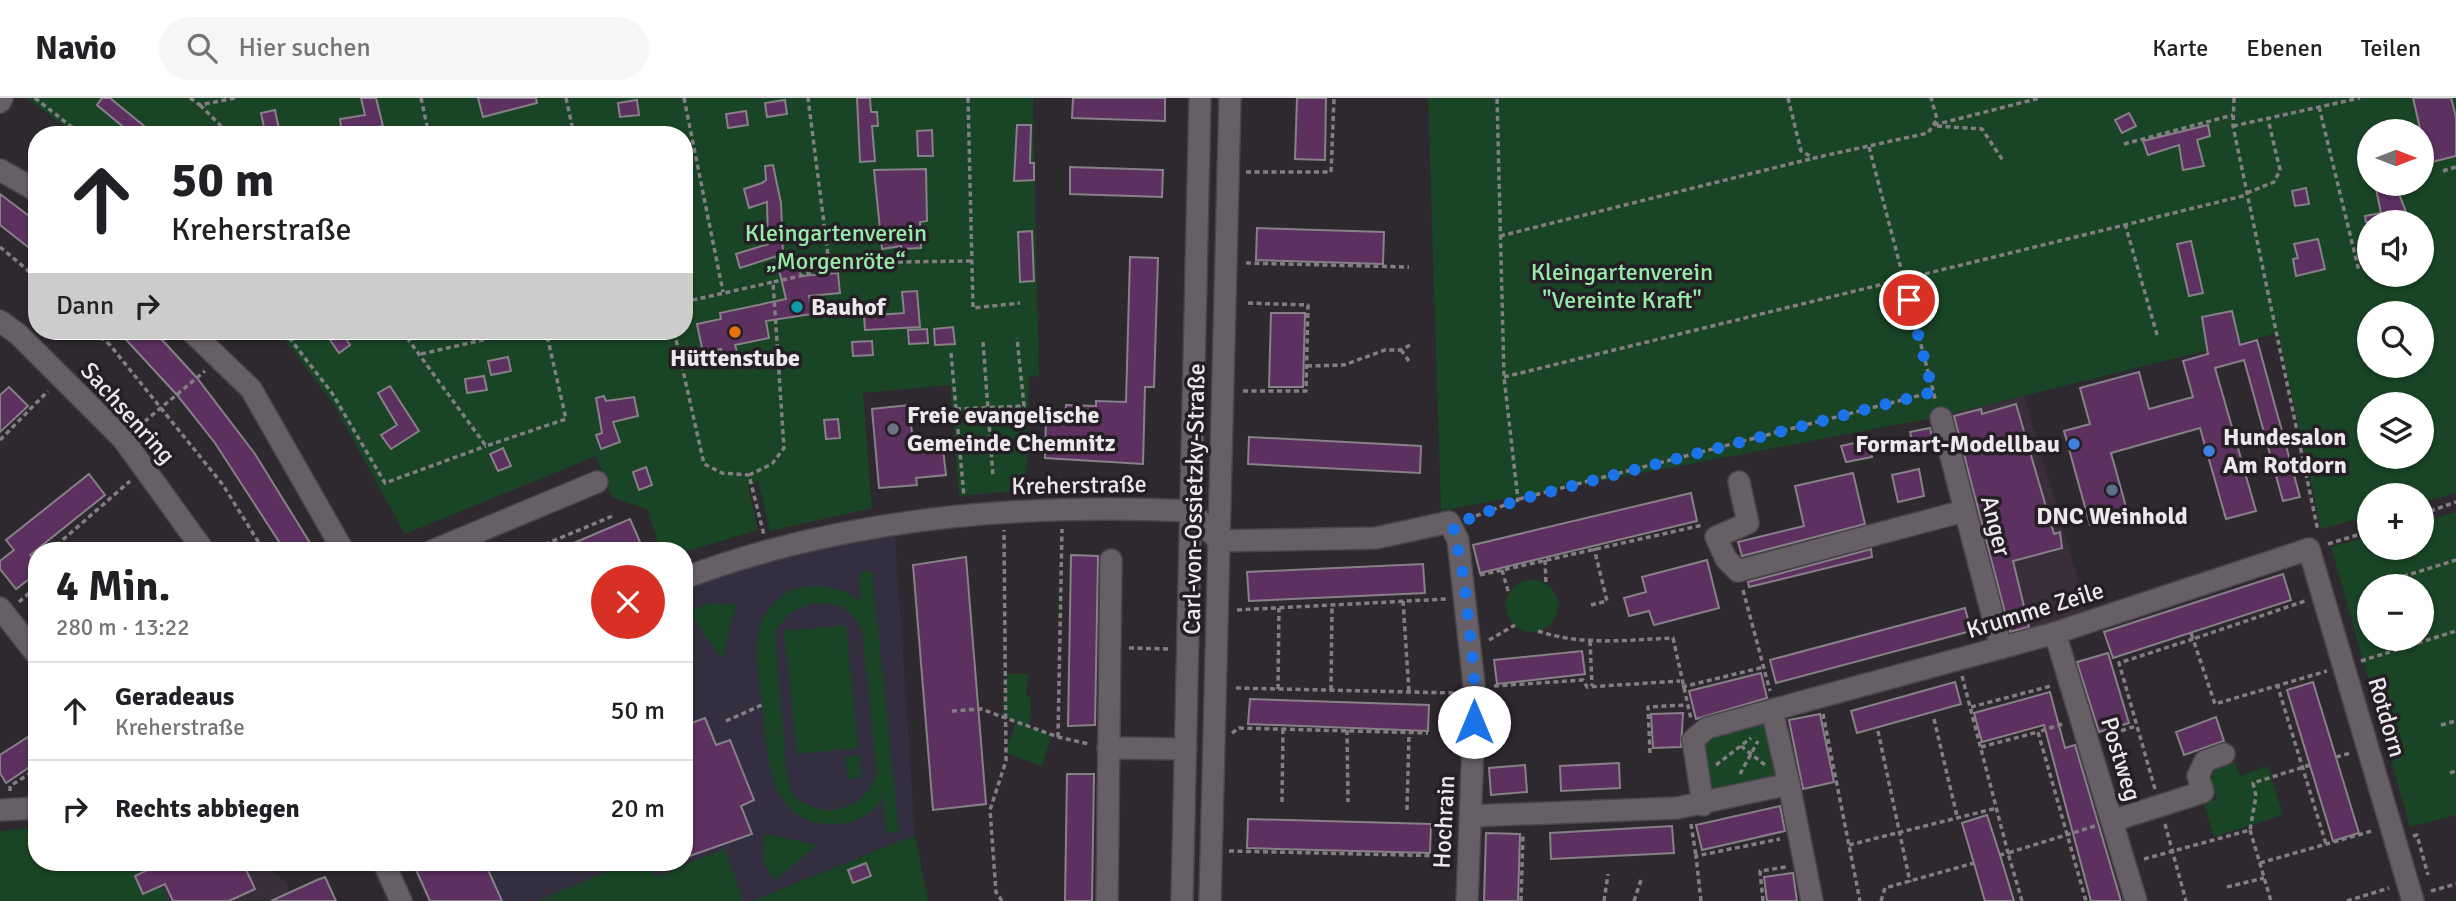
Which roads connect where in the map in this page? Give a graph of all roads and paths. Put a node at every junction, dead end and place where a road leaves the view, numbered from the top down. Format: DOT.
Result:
graph roads {
  1 [pos="35,98"];
  2 [pos="190,98"];
  3 [pos="235,98"];
  4 [pos="421,98"];
  5 [pos="566,98"];
  6 [pos="684,98"];
  7 [pos="808,98"];
  8 [pos="968,98"];
  9 [pos="1200,98"];
  10 [pos="1230,98"];
  11 [pos="1334,98"];
  12 [pos="1497,98"];
  13 [pos="1788,98"];
  14 [pos="1931,98"];
  15 [pos="2040,98"];
  16 [pos="2234,98"];
  17 [pos="2360,98"];
  18 [pos="200,105"];
  19 [pos="2319,107"];
  20 [pos="2233,115"];
  21 [pos="2268,118"];
  22 [pos="71,126"];
  23 [pos="220,126"];
  24 [pos="427,126"];
  25 [pos="572,126"];
  26 [pos="690,126"];
  27 [pos="1932,126"];
  28 [pos="2232,126"];
  29 [pos="693,143"];
  30 [pos="2124,144"];
  31 [pos="1869,147"];
  32 [pos="1814,158"];
  33 [pos="2004,162"];
  34 [pos="2456,167"];
  35 [pos="0,170"];
  36 [pos="2443,171"];
  37 [pos="1228,172"];
  38 [pos="28,186"];
  39 [pos="2247,194"];
  40 [pos="2125,224"];
  41 [pos="1500,236"];
  42 [pos="0,247"];
  43 [pos="971,261"];
  44 [pos="829,263"];
  45 [pos="1250,263"];
  46 [pos="2357,263"];
  47 [pos="1409,267"];
  48 [pos="28,270"];
  49 [pos="1902,277"];
  50 [pos="773,282"];
  51 [pos="723,292"];
  52 [pos="693,300"];
  53 [pos="1020,303"];
  54 [pos="1225,303"];
  55 [pos="0,321"];
  56 [pos="1017,338"];
  57 [pos="2158,338"];
  58 [pos="104,340"];
  59 [pos="200,340"];
  60 [pos="291,340"];
  61 [pos="409,340"];
  62 [pos="483,340"];
  63 [pos="549,340"];
  64 [pos="676,340"];
  65 [pos="474,342"];
  66 [pos="983,342"];
  67 [pos="1410,345"];
  68 [pos="1401,349"];
  69 [pos="951,353"];
  70 [pos="420,354"];
  71 [pos="1409,360"];
  72 [pos="1306,366"];
  73 [pos="1504,377"];
  74 [pos="197,378"];
  75 [pos="1223,391"];
  76 [pos="1933,392"];
  77 [pos="43,396"];
  78 [pos="161,408"];
  79 [pos="990,408"];
  80 [pos="956,409"];
  81 [pos="1941,418"];
  82 [pos="123,439"];
  83 [pos="0,440"];
  84 [pos="486,446"];
  85 [pos="749,475"];
  86 [pos="993,476"];
  87 [pos="597,482"];
  88 [pos="1739,482"];
  89 [pos="121,488"];
  90 [pos="1518,500"];
  91 [pos="2456,502"];
  92 [pos="1062,508"];
  93 [pos="2434,509"];
  94 [pos="1191,511"];
  95 [pos="1004,512"];
  96 [pos="1964,512"];
  97 [pos="615,515"];
  98 [pos="965,517"];
  99 [pos="1453,525"];
  100 [pos="2357,535"];
  101 [pos="1716,537"];
  102 [pos="1219,541"];
  103 [pos="60,542"];
  104 [pos="197,542"];
  105 [pos="258,542"];
  106 [pos="338,542"];
  107 [pos="454,542"];
  108 [pos="550,542"];
  109 [pos="1594,548"];
  110 [pos="2309,549"];
  111 [pos="768,552"];
  112 [pos="2456,559"];
  113 [pos="1111,560"];
  114 [pos="1545,560"];
  115 [pos="1502,570"];
  116 [pos="1738,571"];
  117 [pos="2410,574"];
  118 [pos="693,575"];
  119 [pos="1546,584"];
  120 [pos="1465,588"];
  121 [pos="1509,594"];
  122 [pos="2323,595"];
  123 [pos="1403,601"];
  124 [pos="1332,605"];
  125 [pos="1591,605"];
  126 [pos="0,608"];
  127 [pos="1279,608"];
  128 [pos="1217,611"];
  129 [pos="1515,625"];
  130 [pos="1538,631"];
  131 [pos="2456,631"];
  132 [pos="2055,633"];
  133 [pos="2192,636"];
  134 [pos="1590,641"];
  135 [pos="28,644"];
  136 [pos="1109,648"];
  137 [pos="2001,648"];
  138 [pos="1188,649"];
  139 [pos="1471,651"];
  140 [pos="1958,660"];
  141 [pos="2344,666"];
  142 [pos="1764,667"];
  143 [pos="1680,681"];
  144 [pos="2277,684"];
  145 [pos="1592,686"];
  146 [pos="2054,686"];
  147 [pos="1216,687"];
  148 [pos="1682,687"];
  149 [pos="1278,689"];
  150 [pos="1331,690"];
  151 [pos="1475,691"];
  152 [pos="1409,692"];
  153 [pos="1820,699"];
  154 [pos="762,705"];
  155 [pos="1686,705"];
  156 [pos="1970,707"];
  157 [pos="952,711"];
  158 [pos="1772,716"];
  159 [pos="1003,718"];
  160 [pos="2081,718"];
  161 [pos="1934,719"];
  162 [pos="726,721"];
  163 [pos="2456,721"];
  164 [pos="1717,725"];
  165 [pos="2441,725"];
  166 [pos="1283,729"];
  167 [pos="1347,730"];
  168 [pos="1878,731"];
  169 [pos="2038,732"];
  170 [pos="1409,733"];
  171 [pos="1428,733"];
  172 [pos="1697,734"];
  173 [pos="1058,737"];
  174 [pos="2089,741"];
  175 [pos="1214,745"];
  176 [pos="1741,746"];
  177 [pos="1981,747"];
  178 [pos="1108,748"];
  179 [pos="1186,749"];
  180 [pos="1650,753"];
  181 [pos="1751,754"];
  182 [pos="2224,754"];
  183 [pos="2310,765"];
  184 [pos="2302,768"];
  185 [pos="2456,771"];
  186 [pos="2450,773"];
  187 [pos="28,775"];
  188 [pos="1697,779"];
  189 [pos="1788,783"];
  190 [pos="1724,799"];
  191 [pos="1283,802"];
  192 [pos="1348,802"];
  193 [pos="1696,806"];
  194 [pos="1997,808"];
  195 [pos="28,809"];
  196 [pos="4,810"];
  197 [pos="1407,810"];
  198 [pos="1523,814"];
  199 [pos="1471,816"];
  200 [pos="1957,816"];
  201 [pos="2116,819"];
  202 [pos="2391,826"];
  203 [pos="2250,830"];
  204 [pos="1899,831"];
  205 [pos="2068,834"];
  206 [pos="1799,835"];
  207 [pos="2326,844"];
  208 [pos="1849,845"];
  209 [pos="1211,850"];
  210 [pos="2008,853"];
  211 [pos="2000,855"];
  212 [pos="1469,856"];
  213 [pos="1696,856"];
  214 [pos="1974,863"];
  215 [pos="2260,863"];
  216 [pos="1806,864"];
  217 [pos="2125,865"];
  218 [pos="388,871"];
  219 [pos="1608,874"];
  220 [pos="2264,878"];
  221 [pos="1642,880"];
  222 [pos="1910,882"];
  223 [pos="2456,884"];
  224 [pos="2227,887"];
  225 [pos="2411,893"];
  226 [pos="401,901"];
  227 [pos="1002,901"];
  228 [pos="1107,901"];
  229 [pos="1182,901"];
  230 [pos="1210,901"];
  231 [pos="1467,901"];
  232 [pos="1521,901"];
  233 [pos="1604,901"];
  234 [pos="1634,901"];
  235 [pos="1701,901"];
  236 [pos="1763,901"];
  237 [pos="1812,901"];
  238 [pos="1860,901"];
  239 [pos="1881,901"];
  240 [pos="2022,901"];
  241 [pos="2086,901"];
  242 [pos="2136,901"];
  243 [pos="2271,901"];
  244 [pos="2347,901"];
  1 -- 22 [label="path"];
  2 -- 18 [label="path"];
  3 -- 18 [label="path"];
  4 -- 24 [label="path"];
  5 -- 25 [label="path"];
  6 -- 26 [label="path"];
  7 -- 44 [label="path"];
  8 -- 43 [label="path"];
  9 -- 94 [label="street, Carl-von-Ossietzky-Straße"];
  10 -- 37 [label="street, Carl-von-Ossietzky-Straße"];
  11 -- 37 [label="path"];
  12 -- 41 [label="path"];
  13 -- 32 [label="path"];
  14 -- 27 [label="path"];
  15 -- 27 [label="path"];
  16 -- 20 [label="path"];
  17 -- 19 [label="path"];
  18 -- 23 [label="path"];
  19 -- 21 [label="path"];
  19 -- 46 [label="path"];
  20 -- 28 [label="path"];
  20 -- 30 [label="path"];
  21 -- 28 [label="path"];
  21 -- 39 [label="path"];
  27 -- 31 [label="path"];
  27 -- 33 [label="path"];
  28 -- 39 [label="path"];
  29 -- 51 [label="path"];
  31 -- 32 [label="path"];
  31 -- 49 [label="path"];
  32 -- 41 [label="path"];
  34 -- 36 [label="path"];
  35 -- 38 [label="street"];
  37 -- 54 [label="street, Carl-von-Ossietzky-Straße"];
  39 -- 40 [label="path"];
  39 -- 110 [label="path"];
  40 -- 49 [label="path"];
  40 -- 57 [label="path"];
  41 -- 73 [label="path"];
  42 -- 48 [label="path"];
  43 -- 44 [label="path"];
  43 -- 53 [label="path"];
  44 -- 50 [label="path"];
  45 -- 47 [label="path"];
  49 -- 73 [label="path"];
  49 -- 76 [label="path"];
  50 -- 51 [label="path"];
  50 -- 85 [label="path"];
  51 -- 52 [label="path"];
  54 -- 72 [label="path"];
  54 -- 75 [label="street, Carl-von-Ossietzky-Straße"];
  55 -- 82 [label="street, Sachsenring"];
  56 -- 79 [label="path"];
  58 -- 78 [label="path"];
  59 -- 106 [label="street"];
  60 -- 84 [label="path"];
  61 -- 70 [label="path"];
  62 -- 65 [label="path"];
  63 -- 84 [label="path"];
  64 -- 85 [label="path"];
  65 -- 70 [label="path"];
  66 -- 79 [label="path"];
  67 -- 68 [label="path"];
  68 -- 71 [label="path"];
  68 -- 72 [label="path"];
  69 -- 80 [label="path"];
  70 -- 84 [label="path"];
  72 -- 75 [label="path"];
  73 -- 90 [label="path"];
  74 -- 78 [label="path"];
  75 -- 102 [label="street, Carl-von-Ossietzky-Straße"];
  76 -- 81 [label="path"];
  76 -- 90 [label="path"];
  77 -- 83 [label="path"];
  78 -- 82 [label="path"];
  78 -- 105 [label="path"];
  79 -- 80 [label="path"];
  79 -- 86 [label="path"];
  80 -- 98 [label="path"];
  81 -- 96 [label="street, Anger"];
  82 -- 104 [label="street, Sachsenring"];
  85 -- 111 [label="path"];
  87 -- 107 [label="street"];
  88 -- 101 [label="street"];
  89 -- 103 [label="path"];
  90 -- 99 [label="path"];
  91 -- 93 [label="path"];
  92 -- 94 [label="street, Kreherstraße"];
  92 -- 95 [label="street, Kreherstraße"];
  92 -- 173 [label="path"];
  94 -- 102 [label="street"];
  94 -- 138 [label="street, Carl-von-Ossietzky-Straße"];
  95 -- 98 [label="street, Kreherstraße"];
  95 -- 159 [label="path"];
  96 -- 116 [label="street"];
  96 -- 137 [label="street, Anger"];
  97 -- 108 [label="path"];
  98 -- 111 [label="street, Kreherstraße"];
  99 -- 102 [label="street"];
  99 -- 120 [label="street"];
  100 -- 110 [label="path"];
  101 -- 109 [label="path"];
  101 -- 116 [label="street"];
  102 -- 128 [label="street, Carl-von-Ossietzky-Straße"];
  109 -- 114 [label="path"];
  109 -- 125 [label="path"];
  110 -- 122 [label="street, Rotdorn"];
  110 -- 132 [label="street, Krumme Zeile"];
  111 -- 118 [label="street, Kreherstraße"];
  112 -- 117 [label="path"];
  113 -- 136 [label="street"];
  114 -- 115 [label="path"];
  114 -- 119 [label="path"];
  115 -- 120 [label="path"];
  115 -- 121 [label="path"];
  116 -- 142 [label="path"];
  120 -- 123 [label="path"];
  120 -- 139 [label="street, Hochrain"];
  122 -- 133 [label="path"];
  122 -- 141 [label="street, Rotdorn"];
  123 -- 124 [label="path"];
  123 -- 152 [label="path"];
  124 -- 127 [label="path"];
  124 -- 150 [label="path"];
  126 -- 135 [label="street"];
  127 -- 128 [label="path"];
  127 -- 149 [label="path"];
  128 -- 147 [label="street, Carl-von-Ossietzky-Straße"];
  129 -- 139 [label="path"];
  130 -- 134 [label="path"];
  131 -- 141 [label="path"];
  132 -- 137 [label="street, Krumme Zeile"];
  132 -- 160 [label="street, Postweg"];
  133 -- 144 [label="path"];
  133 -- 174 [label="path"];
  134 -- 143 [label="path"];
  134 -- 145 [label="path"];
  136 -- 138 [label="path"];
  136 -- 178 [label="street"];
  137 -- 140 [label="street, Krumme Zeile"];
  138 -- 179 [label="street, Carl-von-Ossietzky-Straße"];
  139 -- 151 [label="street, Hochrain"];
  140 -- 153 [label="street, Krumme Zeile"];
  140 -- 156 [label="path"];
  141 -- 144 [label="path"];
  141 -- 202 [label="street, Rotdorn"];
  142 -- 148 [label="path"];
  142 -- 158 [label="path"];
  143 -- 145 [label="path"];
  143 -- 148 [label="path"];
  144 -- 184 [label="path"];
  145 -- 151 [label="path"];
  146 -- 156 [label="path"];
  147 -- 149 [label="path"];
  147 -- 175 [label="street, Carl-von-Ossietzky-Straße"];
  148 -- 155 [label="path"];
  149 -- 150 [label="path"];
  150 -- 152 [label="path"];
  151 -- 152 [label="path"];
  151 -- 199 [label="street, Hochrain"];
  153 -- 158 [label="street, Krumme Zeile"];
  153 -- 208 [label="path"];
  154 -- 162 [label="path"];
  155 -- 172 [label="path"];
  155 -- 180 [label="path"];
  156 -- 177 [label="path"];
  157 -- 159 [label="path"];
  158 -- 164 [label="street, Krumme Zeile"];
  158 -- 176 [label="path"];
  158 -- 181 [label="path"];
  158 -- 189 [label="street"];
  159 -- 173 [label="path"];
  159 -- 227 [label="path"];
  160 -- 169 [label="path"];
  160 -- 174 [label="street, Postweg"];
  161 -- 200 [label="path"];
  163 -- 165 [label="path"];
  164 -- 172 [label="street, Krumme Zeile"];
  164 -- 176 [label="path"];
  166 -- 167 [label="path"];
  166 -- 175 [label="path"];
  166 -- 191 [label="path"];
  167 -- 170 [label="path"];
  167 -- 192 [label="path"];
  168 -- 204 [label="path"];
  169 -- 177 [label="path"];
  169 -- 205 [label="path"];
  170 -- 171 [label="path"];
  170 -- 197 [label="path"];
  172 -- 188 [label="street"];
  173 -- 178 [label="path"];
  174 -- 201 [label="street, Postweg"];
  175 -- 209 [label="street, Carl-von-Ossietzky-Straße"];
  176 -- 181 [label="path"];
  176 -- 188 [label="path"];
  177 -- 194 [label="path"];
  178 -- 179 [label="street"];
  178 -- 228 [label="street"];
  179 -- 229 [label="street, Carl-von-Ossietzky-Straße"];
  181 -- 189 [label="path"];
  181 -- 190 [label="path"];
  182 -- 201 [label="street"];
  183 -- 184 [label="path"];
  184 -- 203 [label="path"];
  184 -- 207 [label="path"];
  185 -- 186 [label="path"];
  187 -- 196 [label="path"];
  188 -- 193 [label="street"];
  189 -- 190 [label="street"];
  189 -- 206 [label="street"];
  190 -- 193 [label="street"];
  193 -- 198 [label="street"];
  193 -- 213 [label="path"];
  194 -- 200 [label="path"];
  194 -- 210 [label="path"];
  195 -- 196 [label="street"];
  198 -- 199 [label="street"];
  198 -- 232 [label="path"];
  199 -- 212 [label="street, Hochrain"];
  200 -- 204 [label="path"];
  201 -- 205 [label="path"];
  201 -- 217 [label="street, Postweg"];
  202 -- 207 [label="path"];
  202 -- 225 [label="street, Rotdorn"];
  203 -- 215 [label="path"];
  203 -- 217 [label="path"];
  204 -- 208 [label="path"];
  204 -- 222 [label="path"];
  205 -- 210 [label="path"];
  205 -- 241 [label="path"];
  206 -- 213 [label="path"];
  206 -- 216 [label="street"];
  207 -- 215 [label="path"];
  208 -- 238 [label="path"];
  209 -- 212 [label="path"];
  209 -- 230 [label="street, Carl-von-Ossietzky-Straße"];
  210 -- 211 [label="path"];
  210 -- 240 [label="path"];
  212 -- 231 [label="street, Hochrain"];
  213 -- 235 [label="path"];
  214 -- 222 [label="path"];
  215 -- 220 [label="path"];
  216 -- 236 [label="path"];
  216 -- 237 [label="street"];
  217 -- 242 [label="street, Postweg"];
  218 -- 226 [label="street"];
  219 -- 233 [label="path"];
  220 -- 224 [label="path"];
  220 -- 243 [label="path"];
  221 -- 234 [label="path"];
  222 -- 239 [label="path"];
  223 -- 225 [label="path"];
  225 -- 244 [label="path"];
}
